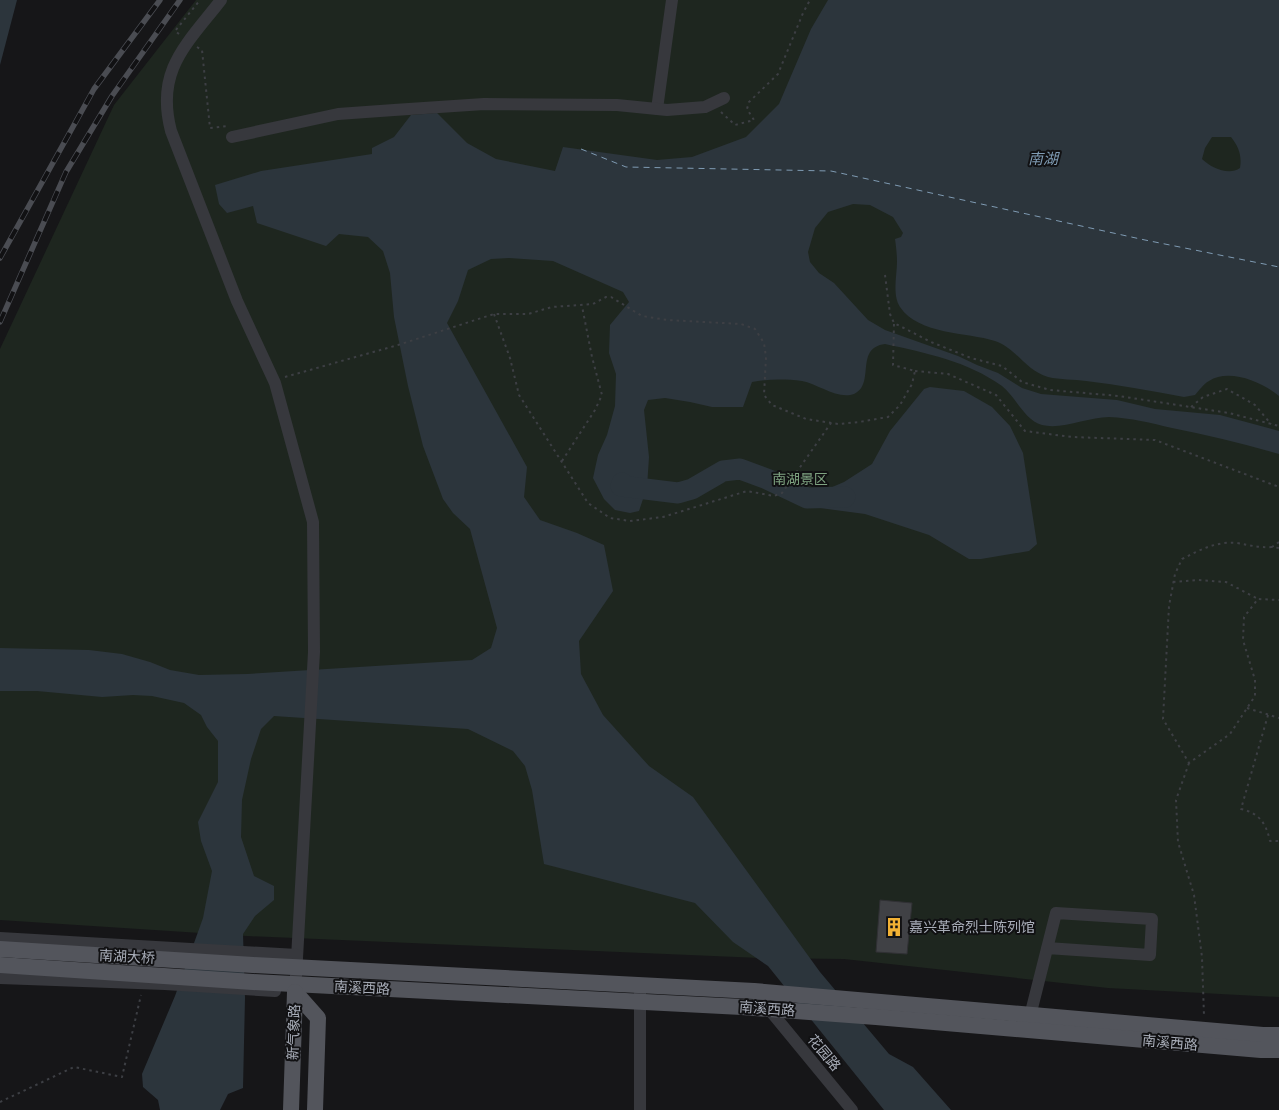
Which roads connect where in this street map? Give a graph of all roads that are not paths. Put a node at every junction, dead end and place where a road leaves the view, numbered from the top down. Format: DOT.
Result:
graph roads {
  1 [pos="220,0"];
  2 [pos="672,0"];
  3 [pos="724,98"];
  4 [pos="657,109"];
  5 [pos="232,137"];
  6 [pos="0,938"];
  7 [pos="1047,948"];
  8 [pos="0,950"];
  9 [pos="256,959"];
  10 [pos="297,961"];
  11 [pos="0,965"];
  12 [pos="0,978"];
  13 [pos="640,985"];
  14 [pos="253,986"];
  15 [pos="295,988"];
  16 [pos="761,992"];
  17 [pos="640,1002"];
  18 [pos="777,1010"];
  19 [pos="1028,1023"];
  20 [pos="1279,1035"];
  21 [pos="1279,1050"];
  22 [pos="292,1110"];
  23 [pos="315,1110"];
  24 [pos="640,1110"];
  25 [pos="852,1110"];
  1 -- 10 [label="street"];
  2 -- 4 [label="street"];
  3 -- 4 [label="street"];
  4 -- 5 [label="street"];
  6 -- 9 [label="street"];
  7 -- 7 [label="street"];
  7 -- 19 [label="street"];
  8 -- 9 [label="main road, 南湖大桥"];
  9 -- 10 [label="main road, 南溪西路"];
  10 -- 13 [label="main road, 南溪西路"];
  10 -- 15 [label="street"];
  11 -- 14 [label="main road, 南湖大桥"];
  12 -- 14 [label="street"];
  13 -- 16 [label="main road, 南溪西路"];
  13 -- 17 [label="street"];
  14 -- 15 [label="main road, 南溪西路"];
  15 -- 17 [label="main road, 南溪西路"];
  15 -- 22 [label="main road, 新气象路"];
  15 -- 23 [label="main road, 新气象路"];
  16 -- 18 [label="street, 花园路"];
  16 -- 19 [label="main road, 南溪西路"];
  17 -- 18 [label="main road, 南溪西路"];
  17 -- 24 [label="street"];
  18 -- 19 [label="main road, 南溪西路"];
  18 -- 25 [label="street, 花园路"];
  19 -- 20 [label="main road, 南溪西路"];
  19 -- 21 [label="main road, 南溪西路"];
}
